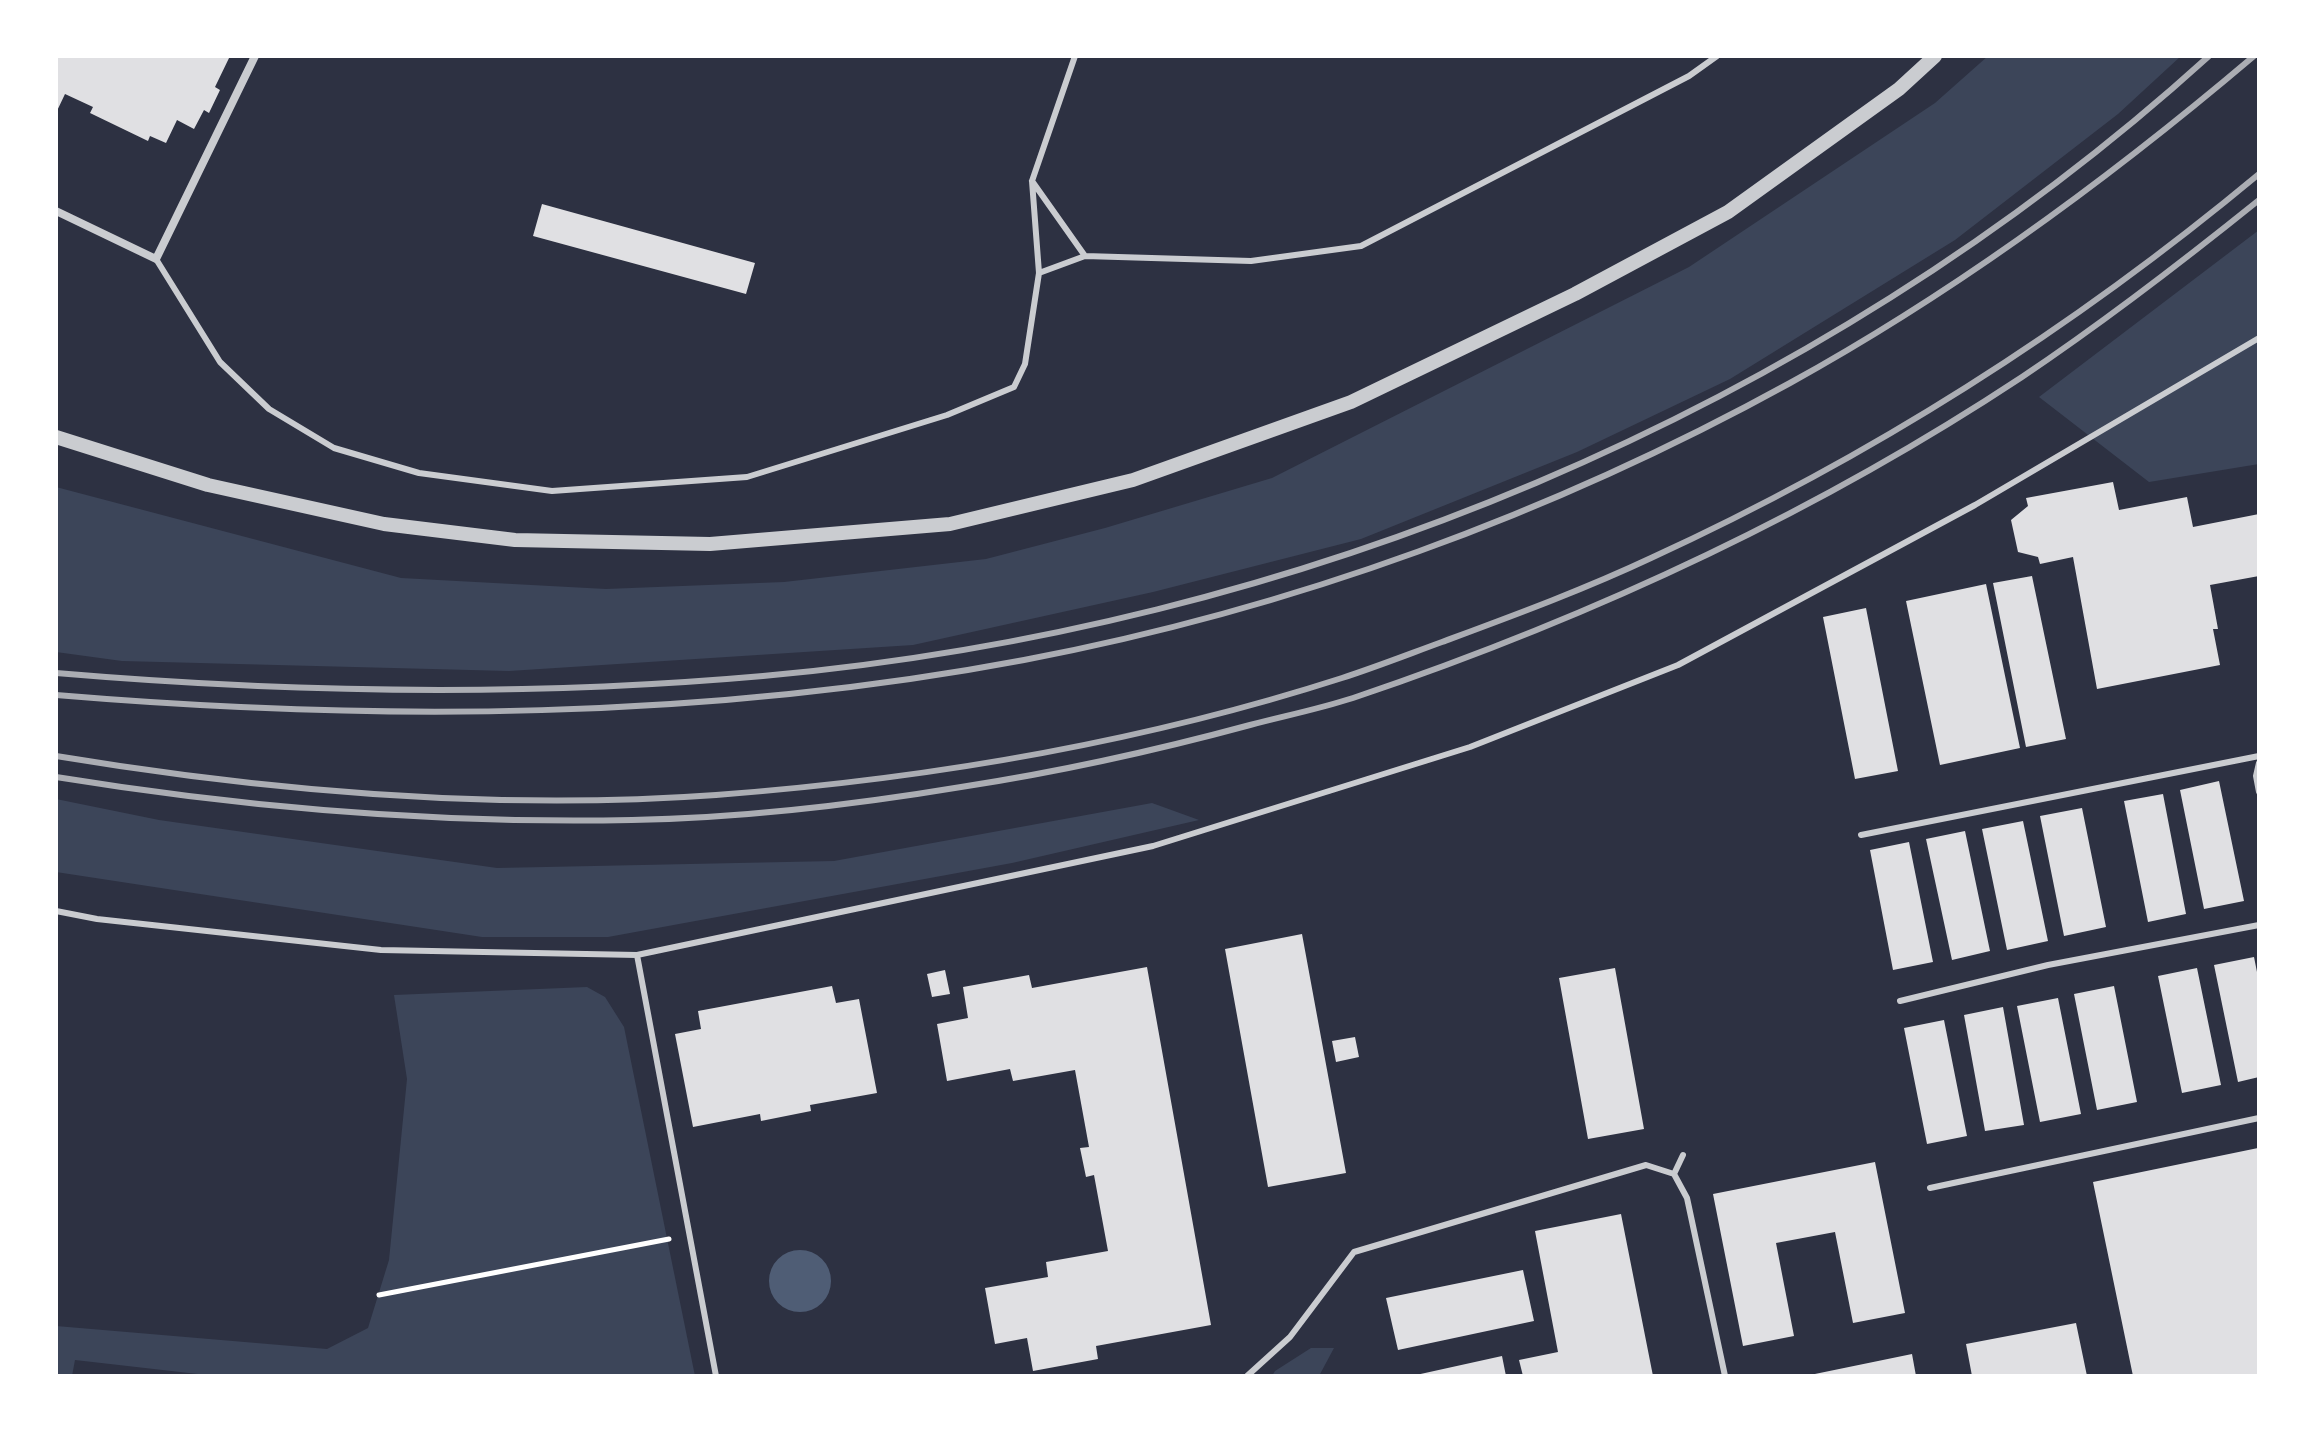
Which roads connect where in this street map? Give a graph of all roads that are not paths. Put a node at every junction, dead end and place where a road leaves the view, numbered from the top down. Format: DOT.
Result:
graph roads {
  1 [pos="255,56"];
  2 [pos="1075,56"];
  3 [pos="1717,56"];
  4 [pos="1935,56"];
  5 [pos="1032,181"];
  6 [pos="56,211"];
  7 [pos="1085,256"];
  8 [pos="156,259"];
  9 [pos="1039,273"];
  10 [pos="2259,338"];
  11 [pos="56,437"];
  12 [pos="2259,756"];
  13 [pos="2259,763"];
  14 [pos="2259,792"];
  15 [pos="1861,835"];
  16 [pos="56,911"];
  17 [pos="2259,925"];
  18 [pos="637,955"];
  19 [pos="1900,1001"];
  20 [pos="2259,1118"];
  21 [pos="1683,1155"];
  22 [pos="1674,1174"];
  23 [pos="1930,1188"];
  24 [pos="716,1376"];
  25 [pos="1247,1376"];
  26 [pos="1725,1376"];
  1 -- 8 [label="street"];
  2 -- 5 [label="lane"];
  3 -- 7 [label="lane"];
  4 -- 11 [label="street"];
  5 -- 7 [label="lane"];
  5 -- 9 [label="lane"];
  6 -- 8 [label="street"];
  7 -- 9 [label="lane"];
  8 -- 9 [label="lane"];
  10 -- 18 [label="lane"];
  12 -- 15 [label="lane"];
  13 -- 14 [label="lane"];
  16 -- 18 [label="lane"];
  17 -- 19 [label="lane"];
  18 -- 24 [label="lane"];
  20 -- 23 [label="lane"];
  21 -- 22 [label="lane"];
  22 -- 25 [label="lane"];
  22 -- 26 [label="lane"];
}
